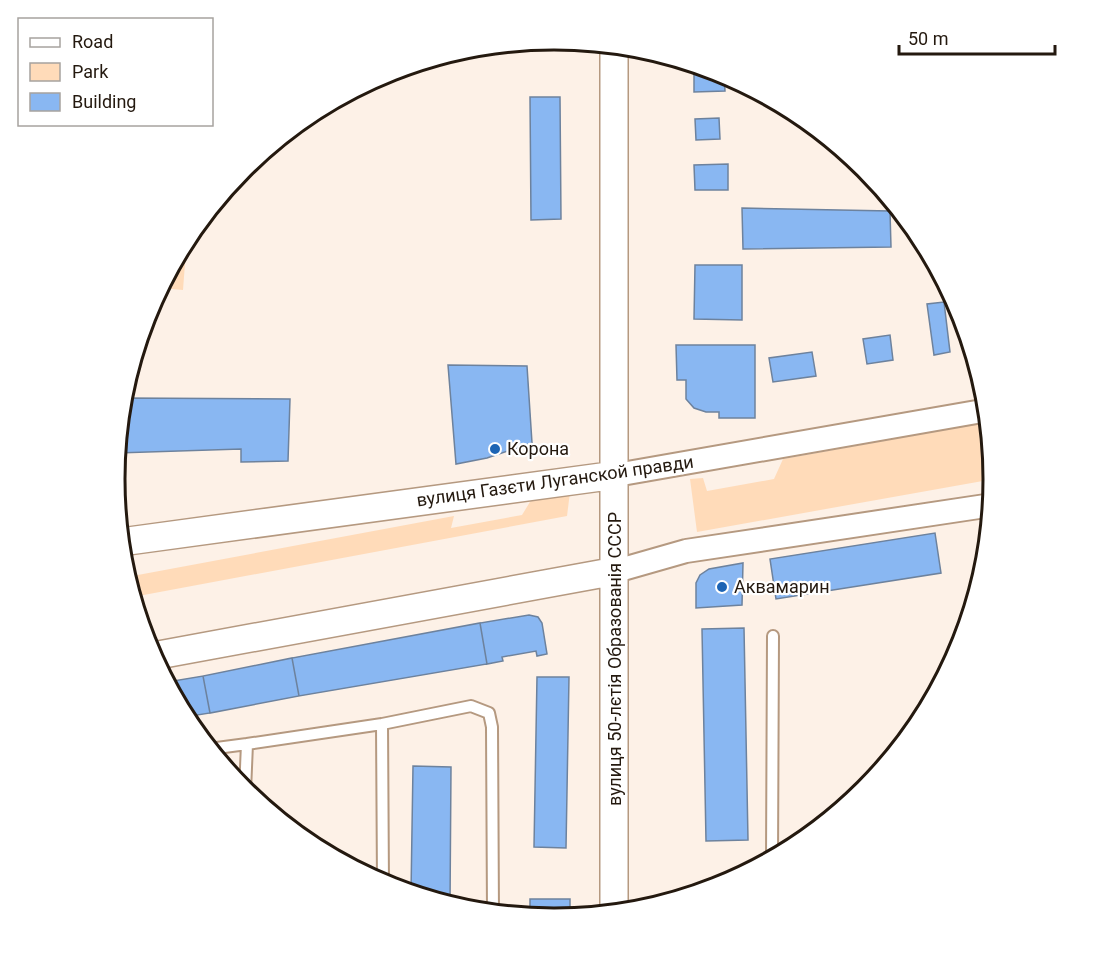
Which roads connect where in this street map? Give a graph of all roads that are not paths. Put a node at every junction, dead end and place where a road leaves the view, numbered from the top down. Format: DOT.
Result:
graph roads {
  1 [pos="614,54"];
  2 [pos="979,413"];
  3 [pos="616,475"];
  4 [pos="983,506"];
  5 [pos="130,541"];
  6 [pos="616,570"];
  7 [pos="773,636"];
  8 [pos="163,654"];
  9 [pos="382,724"];
  10 [pos="247,744"];
  11 [pos="220,748"];
  12 [pos="246,777"];
  13 [pos="772,849"];
  14 [pos="383,873"];
  15 [pos="493,904"];
  16 [pos="614,904"];
  1 -- 3 [label="street, вулиця 50-лєтія Образованія СССР"];
  2 -- 3 [label="street, вулиця Газєти Луганской правди"];
  3 -- 5 [label="street, вулиця Газєти Луганской правди"];
  3 -- 6 [label="street, вулиця 50-лєтія Образованія СССР"];
  4 -- 6 [label="street"];
  6 -- 8 [label="street"];
  6 -- 16 [label="street, вулиця 50-лєтія Образованія СССР"];
  7 -- 13 [label="lane"];
  9 -- 10 [label="lane"];
  9 -- 14 [label="lane"];
  9 -- 15 [label="lane"];
  10 -- 11 [label="lane"];
  10 -- 12 [label="lane"];
}
